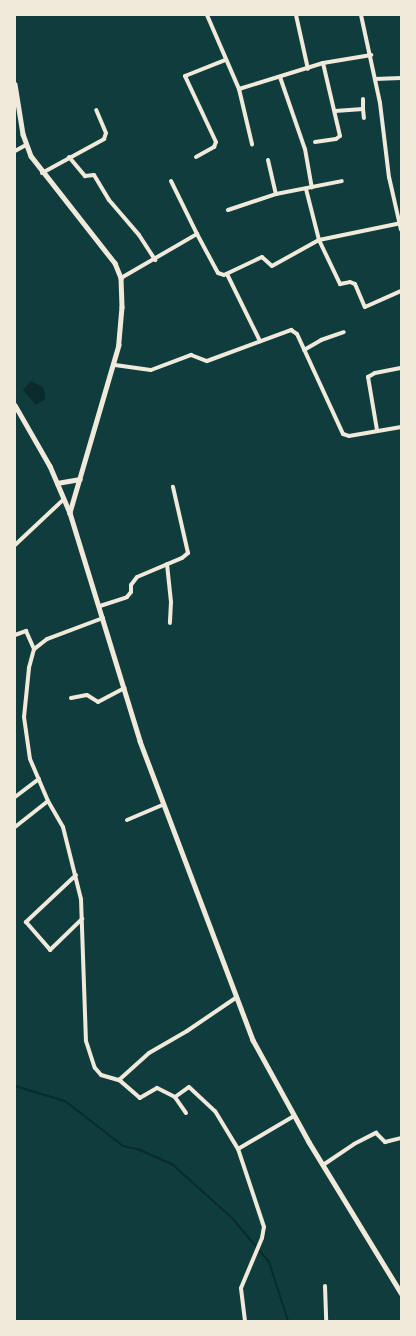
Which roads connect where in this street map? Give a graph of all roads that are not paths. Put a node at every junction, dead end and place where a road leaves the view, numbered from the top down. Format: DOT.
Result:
graph roads {
  1 [pos="207,15"];
  2 [pos="296,15"];
  3 [pos="362,15"];
  4 [pos="371,55"];
  5 [pos="225,60"];
  6 [pos="323,64"];
  7 [pos="308,69"];
  8 [pos="280,77"];
  9 [pos="401,78"];
  10 [pos="375,79"];
  11 [pos="15,84"];
  12 [pos="239,89"];
  13 [pos="363,99"];
  14 [pos="363,109"];
  15 [pos="96,110"];
  16 [pos="335,111"];
  17 [pos="364,118"];
  18 [pos="315,142"];
  19 [pos="252,144"];
  20 [pos="26,145"];
  21 [pos="15,152"];
  22 [pos="69,157"];
  23 [pos="196,157"];
  24 [pos="268,160"];
  25 [pos="42,173"];
  26 [pos="171,181"];
  27 [pos="342,181"];
  28 [pos="312,187"];
  29 [pos="306,189"];
  30 [pos="276,194"];
  31 [pos="228,210"];
  32 [pos="400,223"];
  33 [pos="401,230"];
  34 [pos="197,234"];
  35 [pos="318,240"];
  36 [pos="155,260"];
  37 [pos="226,274"];
  38 [pos="121,278"];
  39 [pos="401,291"];
  40 [pos="344,332"];
  41 [pos="260,342"];
  42 [pos="304,350"];
  43 [pos="114,364"];
  44 [pos="401,368"];
  45 [pos="15,406"];
  46 [pos="401,427"];
  47 [pos="376,430"];
  48 [pos="80,479"];
  49 [pos="57,483"];
  50 [pos="173,487"];
  51 [pos="64,499"];
  52 [pos="70,513"];
  53 [pos="15,545"];
  54 [pos="166,564"];
  55 [pos="100,606"];
  56 [pos="103,618"];
  57 [pos="170,623"];
  58 [pos="15,634"];
  59 [pos="34,648"];
  60 [pos="124,688"];
  61 [pos="71,698"];
  62 [pos="39,779"];
  63 [pos="15,796"];
  64 [pos="48,801"];
  65 [pos="163,805"];
  66 [pos="127,820"];
  67 [pos="15,828"];
  68 [pos="76,875"];
  69 [pos="82,919"];
  70 [pos="237,997"];
  71 [pos="119,1080"];
  72 [pos="175,1097"];
  73 [pos="186,1113"];
  74 [pos="294,1116"];
  75 [pos="401,1138"];
  76 [pos="238,1149"];
  77 [pos="322,1165"];
  78 [pos="325,1286"];
  79 [pos="401,1292"];
  80 [pos="245,1321"];
  81 [pos="326,1321"];
  1 -- 5 [label="street"];
  2 -- 7 [label="street"];
  3 -- 4 [label="street"];
  4 -- 6 [label="street"];
  4 -- 10 [label="street"];
  5 -- 12 [label="street"];
  5 -- 23 [label="street"];
  6 -- 7 [label="street"];
  6 -- 16 [label="street"];
  7 -- 8 [label="street"];
  8 -- 12 [label="street"];
  8 -- 28 [label="street"];
  9 -- 10 [label="street"];
  10 -- 32 [label="street"];
  11 -- 20 [label="street"];
  12 -- 19 [label="street"];
  13 -- 14 [label="street"];
  14 -- 16 [label="street"];
  14 -- 17 [label="street"];
  15 -- 22 [label="street"];
  16 -- 18 [label="street"];
  20 -- 21 [label="street"];
  20 -- 25 [label="street"];
  22 -- 25 [label="street"];
  22 -- 36 [label="street"];
  24 -- 30 [label="street"];
  25 -- 38 [label="street"];
  26 -- 34 [label="street"];
  27 -- 28 [label="street"];
  28 -- 29 [label="street"];
  29 -- 30 [label="street"];
  29 -- 35 [label="street"];
  30 -- 31 [label="street"];
  32 -- 33 [label="street"];
  32 -- 35 [label="street"];
  34 -- 36 [label="street"];
  34 -- 37 [label="street"];
  35 -- 37 [label="street"];
  35 -- 39 [label="street"];
  36 -- 38 [label="street"];
  37 -- 41 [label="street"];
  38 -- 43 [label="street"];
  40 -- 42 [label="street"];
  41 -- 42 [label="street"];
  41 -- 43 [label="street"];
  42 -- 47 [label="street"];
  43 -- 48 [label="street"];
  44 -- 47 [label="street"];
  45 -- 49 [label="street"];
  46 -- 47 [label="street"];
  48 -- 49 [label="street"];
  48 -- 52 [label="street"];
  49 -- 51 [label="street"];
  50 -- 54 [label="street"];
  51 -- 52 [label="street"];
  51 -- 53 [label="street"];
  52 -- 55 [label="street"];
  54 -- 55 [label="street"];
  54 -- 57 [label="street"];
  55 -- 56 [label="street"];
  56 -- 59 [label="street"];
  56 -- 60 [label="street"];
  58 -- 59 [label="street"];
  59 -- 62 [label="street"];
  60 -- 61 [label="street"];
  60 -- 65 [label="street"];
  62 -- 63 [label="street"];
  62 -- 64 [label="street"];
  64 -- 67 [label="street"];
  64 -- 68 [label="street"];
  65 -- 66 [label="street"];
  65 -- 70 [label="street"];
  68 -- 69 [label="street"];
  68 -- 69 [label="street"];
  69 -- 71 [label="street"];
  70 -- 71 [label="street"];
  70 -- 74 [label="street"];
  71 -- 72 [label="street"];
  72 -- 73 [label="street"];
  72 -- 76 [label="street"];
  74 -- 76 [label="street"];
  74 -- 77 [label="street"];
  75 -- 77 [label="street"];
  76 -- 80 [label="street"];
  77 -- 79 [label="street"];
  78 -- 81 [label="street"];
}
